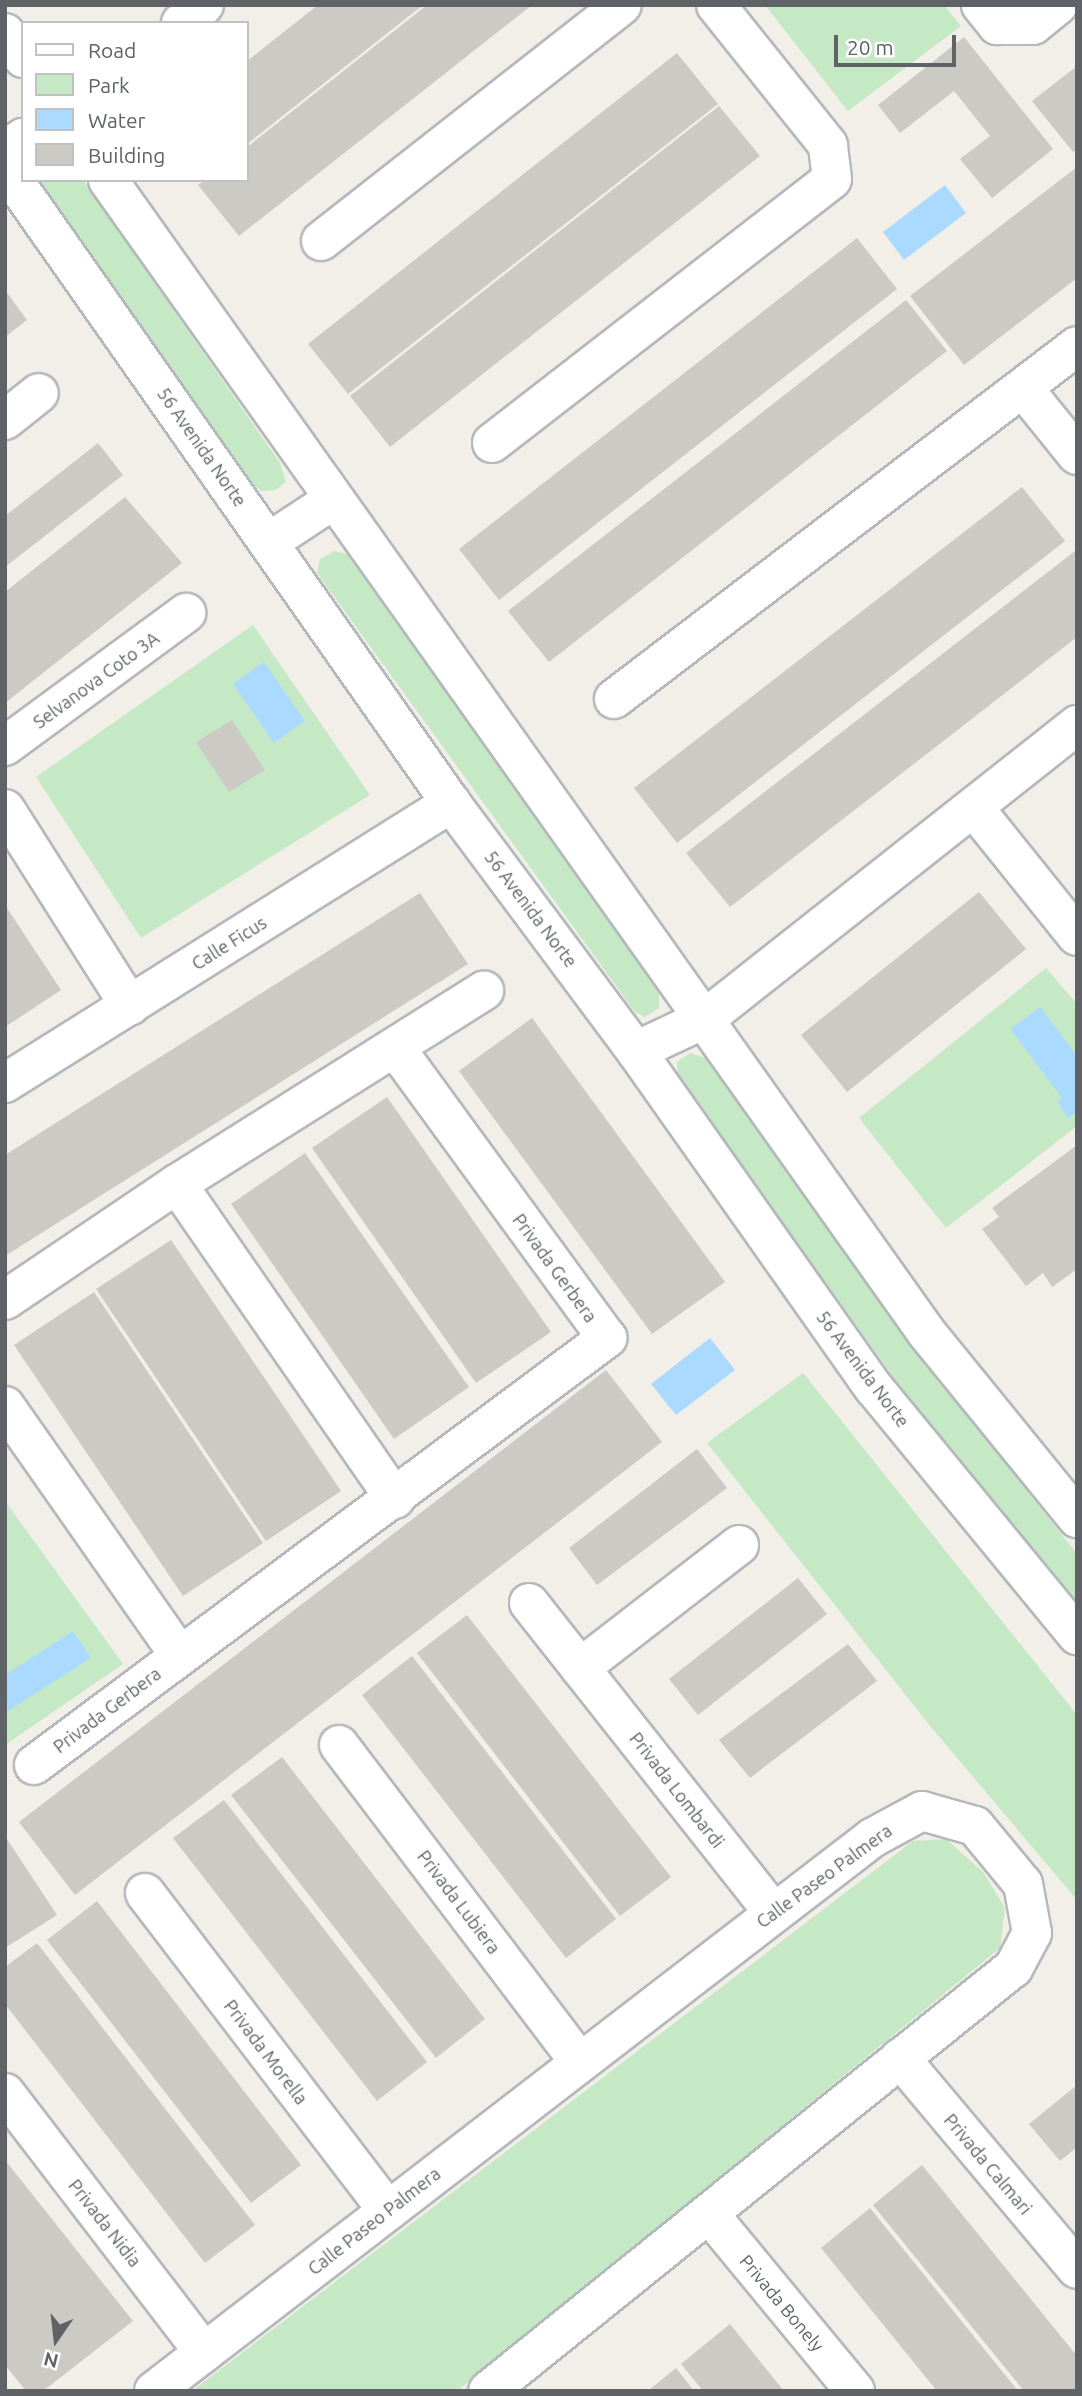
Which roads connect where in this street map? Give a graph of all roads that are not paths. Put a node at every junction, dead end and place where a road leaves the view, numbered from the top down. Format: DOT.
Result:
graph roads {
  1 [pos="204,5"];
  2 [pos="622,5"];
  3 [pos="716,5"];
  4 [pos="981,5"];
  5 [pos="1058,5"];
  6 [pos="184,21"];
  7 [pos="5,33"];
  8 [pos="21,55"];
  9 [pos="21,139"];
  10 [pos="5,150"];
  11 [pos="5,168"];
  12 [pos="109,182"];
  13 [pos="321,241"];
  14 [pos="1077,346"];
  15 [pos="1023,388"];
  16 [pos="38,393"];
  17 [pos="5,420"];
  18 [pos="492,443"];
  19 [pos="1077,455"];
  20 [pos="333,500"];
  21 [pos="269,542"];
  22 [pos="186,613"];
  23 [pos="614,699"];
  24 [pos="1077,725"];
  25 [pos="5,746"];
  26 [pos="451,803"];
  27 [pos="974,808"];
  28 [pos="5,809"];
  29 [pos="1077,936"];
  30 [pos="484,991"];
  31 [pos="130,1006"];
  32 [pos="706,1018"];
  33 [pos="397,1050"];
  34 [pos="636,1051"];
  35 [pos="5,1083"];
  36 [pos="177,1184"];
  37 [pos="5,1300"];
  38 [pos="5,1406"];
  39 [pos="395,1499"];
  40 [pos="1077,1518"];
  41 [pos="739,1545"];
  42 [pos="529,1603"];
  43 [pos="1077,1635"];
  44 [pos="180,1656"];
  45 [pos="580,1668"];
  46 [pos="339,1745"];
  47 [pos="34,1765"];
  48 [pos="145,1892"];
  49 [pos="774,1912"];
  50 [pos="900,2058"];
  51 [pos="578,2060"];
  52 [pos="5,2093"];
  53 [pos="388,2211"];
  54 [pos="710,2215"];
  55 [pos="1077,2269"];
  56 [pos="204,2352"];
  57 [pos="512,2383"];
  58 [pos="154,2391"];
  59 [pos="855,2391"];
  1 -- 6 [label="street"];
  2 -- 13 [label="street"];
  3 -- 18 [label="street"];
  4 -- 5 [label="street"];
  7 -- 8 [label="street"];
  9 -- 10 [label="street"];
  11 -- 21 [label="street, 56 Avenida Norte"];
  12 -- 20 [label="street"];
  14 -- 15 [label="street"];
  15 -- 19 [label="street"];
  15 -- 23 [label="street"];
  16 -- 17 [label="street"];
  20 -- 21 [label="street"];
  20 -- 32 [label="street"];
  21 -- 26 [label="street, 56 Avenida Norte"];
  22 -- 25 [label="street, Selvanova Coto 3A"];
  24 -- 27 [label="street"];
  26 -- 31 [label="street, Calle Ficus"];
  26 -- 34 [label="street, 56 Avenida Norte"];
  27 -- 29 [label="street"];
  27 -- 32 [label="street"];
  28 -- 31 [label="street"];
  30 -- 33 [label="street"];
  31 -- 35 [label="street, Calle Ficus"];
  32 -- 34 [label="street"];
  32 -- 40 [label="street"];
  33 -- 36 [label="street"];
  33 -- 39 [label="street, Privada Gerbera"];
  34 -- 43 [label="street, 56 Avenida Norte"];
  36 -- 37 [label="street"];
  36 -- 39 [label="street"];
  38 -- 44 [label="street"];
  39 -- 44 [label="street, Privada Gerbera"];
  41 -- 45 [label="street"];
  42 -- 45 [label="street, Privada Lombardi"];
  44 -- 47 [label="street, Privada Gerbera"];
  45 -- 49 [label="street, Privada Lombardi"];
  46 -- 51 [label="street, Privada Lubiera"];
  48 -- 53 [label="street, Privada Morella"];
  49 -- 50 [label="street, Calle Paseo Palmera"];
  49 -- 51 [label="street, Calle Paseo Palmera"];
  50 -- 54 [label="street, Calle Paseo Palmera"];
  50 -- 55 [label="street, Privada Calmari"];
  51 -- 53 [label="street, Calle Paseo Palmera"];
  52 -- 56 [label="street, Privada Nidia"];
  53 -- 56 [label="street, Calle Paseo Palmera"];
  54 -- 57 [label="street, Calle Paseo Palmera"];
  54 -- 59 [label="street, Privada Bonely"];
  56 -- 58 [label="street, Calle Paseo Palmera"];
}
